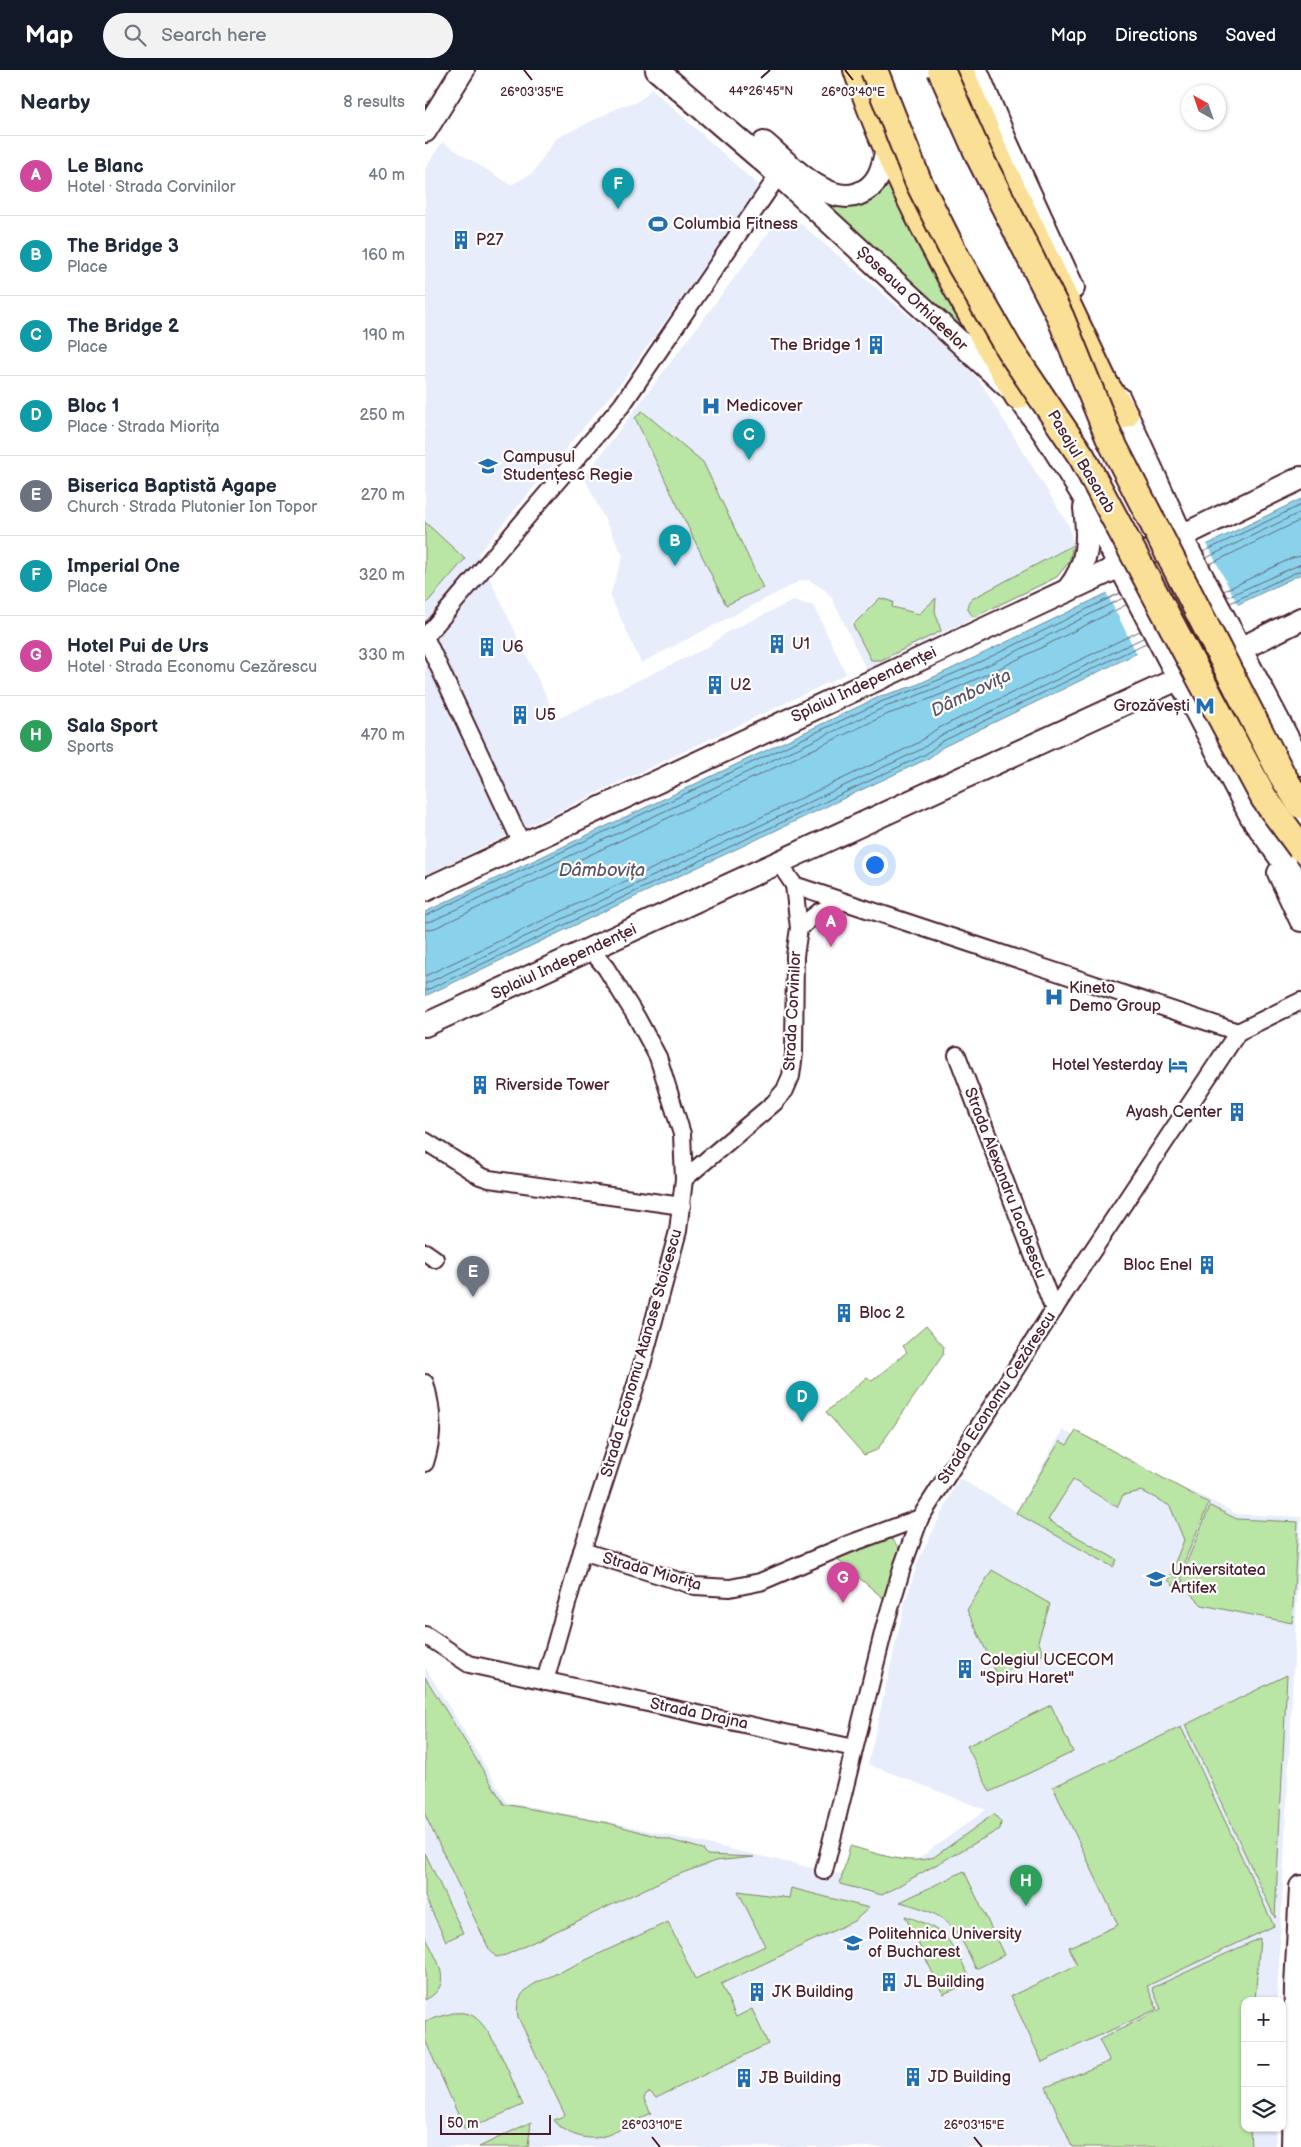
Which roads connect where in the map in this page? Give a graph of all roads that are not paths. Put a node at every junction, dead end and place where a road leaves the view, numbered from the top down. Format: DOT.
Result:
graph roads {
  1 [pos="463,70"];
  2 [pos="657,70"];
  3 [pos="680,70"];
  4 [pos="857,70"];
  5 [pos="874,70"];
  6 [pos="941,70"];
  7 [pos="960,70"];
  8 [pos="976,70"];
  9 [pos="425,131"];
  10 [pos="883,140"];
  11 [pos="783,169"];
  12 [pos="1018,396"];
  13 [pos="1125,415"];
  14 [pos="1301,478"];
  15 [pos="1084,497"];
  16 [pos="1185,543"];
  17 [pos="1124,574"];
  18 [pos="1068,590"];
  19 [pos="1301,619"];
  20 [pos="1241,650"];
  21 [pos="1179,679"];
  22 [pos="1301,764"];
  23 [pos="1301,805"];
  24 [pos="1258,807"];
  25 [pos="522,844"];
  26 [pos="1301,848"];
  27 [pos="780,864"];
  28 [pos="1301,878"];
  29 [pos="794,886"];
  30 [pos="1301,887"];
  31 [pos="425,890"];
  32 [pos="842,902"];
  33 [pos="1301,920"];
  34 [pos="799,928"];
  35 [pos="591,950"];
  36 [pos="1301,1001"];
  37 [pos="425,1025"];
  38 [pos="1238,1032"];
  39 [pos="957,1055"];
  40 [pos="425,1141"];
  41 [pos="684,1179"];
  42 [pos="681,1206"];
  43 [pos="1053,1310"];
  44 [pos="425,1383"];
  45 [pos="425,1463"];
  46 [pos="920,1518"];
  47 [pos="872,1536"];
  48 [pos="582,1551"];
  49 [pos="902,1568"];
  50 [pos="425,1635"];
  51 [pos="545,1681"];
  52 [pos="854,1748"];
  53 [pos="824,1871"];
  54 [pos="1301,1887"];
  55 [pos="1293,2147"];
  1 -- 9 [label="main road"];
  2 -- 11 [label="main road, Șoseaua Orhideelor"];
  3 -- 11 [label="main road, Șoseaua Orhideelor"];
  4 -- 10 [label="main road"];
  5 -- 24 [label="main road, Pasajul Basarab, bridge"];
  6 -- 23 [label="main road, Pasajul Basarab, bridge"];
  7 -- 13 [label="main road"];
  8 -- 13 [label="main road"];
  10 -- 11 [label="main road, Șoseaua Orhideelor"];
  10 -- 12 [label="main road"];
  11 -- 12 [label="main road, Șoseaua Orhideelor"];
  11 -- 25 [label="street"];
  12 -- 15 [label="main road, Șoseaua Orhideelor"];
  13 -- 16 [label="main road"];
  14 -- 16 [label="main road, Splaiul Independenței"];
  15 -- 17 [label="main road, Șoseaua Orhideelor"];
  15 -- 18 [label="main road"];
  16 -- 17 [label="main road, Splaiul Independenței"];
  16 -- 20 [label="main road"];
  17 -- 18 [label="main road, Splaiul Independenței"];
  17 -- 21 [label="main road, Șoseaua Orhideelor"];
  18 -- 25 [label="main road, Splaiul Independenței"];
  19 -- 20 [label="main road, Splaiul Independenței"];
  20 -- 21 [label="main road, Splaiul Independenței"];
  20 -- 22 [label="main road"];
  21 -- 24 [label="main road, Șoseaua Orhideelor"];
  21 -- 27 [label="main road, Splaiul Independenței"];
  24 -- 26 [label="main road, Pasajul Basarab, bridge"];
  24 -- 28 [label="main road, bridge"];
  24 -- 30 [label="main road"];
  24 -- 33 [label="main road"];
  25 -- 31 [label="main road, Splaiul Independenței"];
  27 -- 29 [label="street"];
  27 -- 35 [label="main road, Splaiul Independenței"];
  29 -- 32 [label="street"];
  29 -- 34 [label="street, Strada Corvinilor"];
  32 -- 34 [label="street"];
  32 -- 38 [label="street"];
  34 -- 41 [label="street, Strada Corvinilor"];
  35 -- 37 [label="main road, Splaiul Independenței"];
  35 -- 41 [label="street, Strada Economu Atanase Stoicescu"];
  36 -- 38 [label="street"];
  38 -- 43 [label="street, Strada Economu Cezărescu"];
  39 -- 43 [label="street, Strada Alexandru Iacobescu"];
  40 -- 42 [label="street"];
  41 -- 42 [label="street, Strada Economu Atanase Stoicescu"];
  42 -- 48 [label="street, Strada Economu Atanase Stoicescu"];
  43 -- 46 [label="street, Strada Economu Cezărescu"];
  44 -- 45 [label="street"];
  46 -- 47 [label="street, Strada Miorița"];
  46 -- 49 [label="street, Strada Economu Cezărescu"];
  47 -- 48 [label="street, Strada Miorița"];
  47 -- 49 [label="street"];
  48 -- 51 [label="street, Strada Economu Atanase Stoicescu"];
  49 -- 52 [label="street, Strada Economu Cezărescu"];
  50 -- 51 [label="street, Strada Drajna"];
  51 -- 52 [label="street, Strada Drajna"];
  52 -- 53 [label="street, Strada Economu Cezărescu"];
  54 -- 55 [label="main road"];
}
